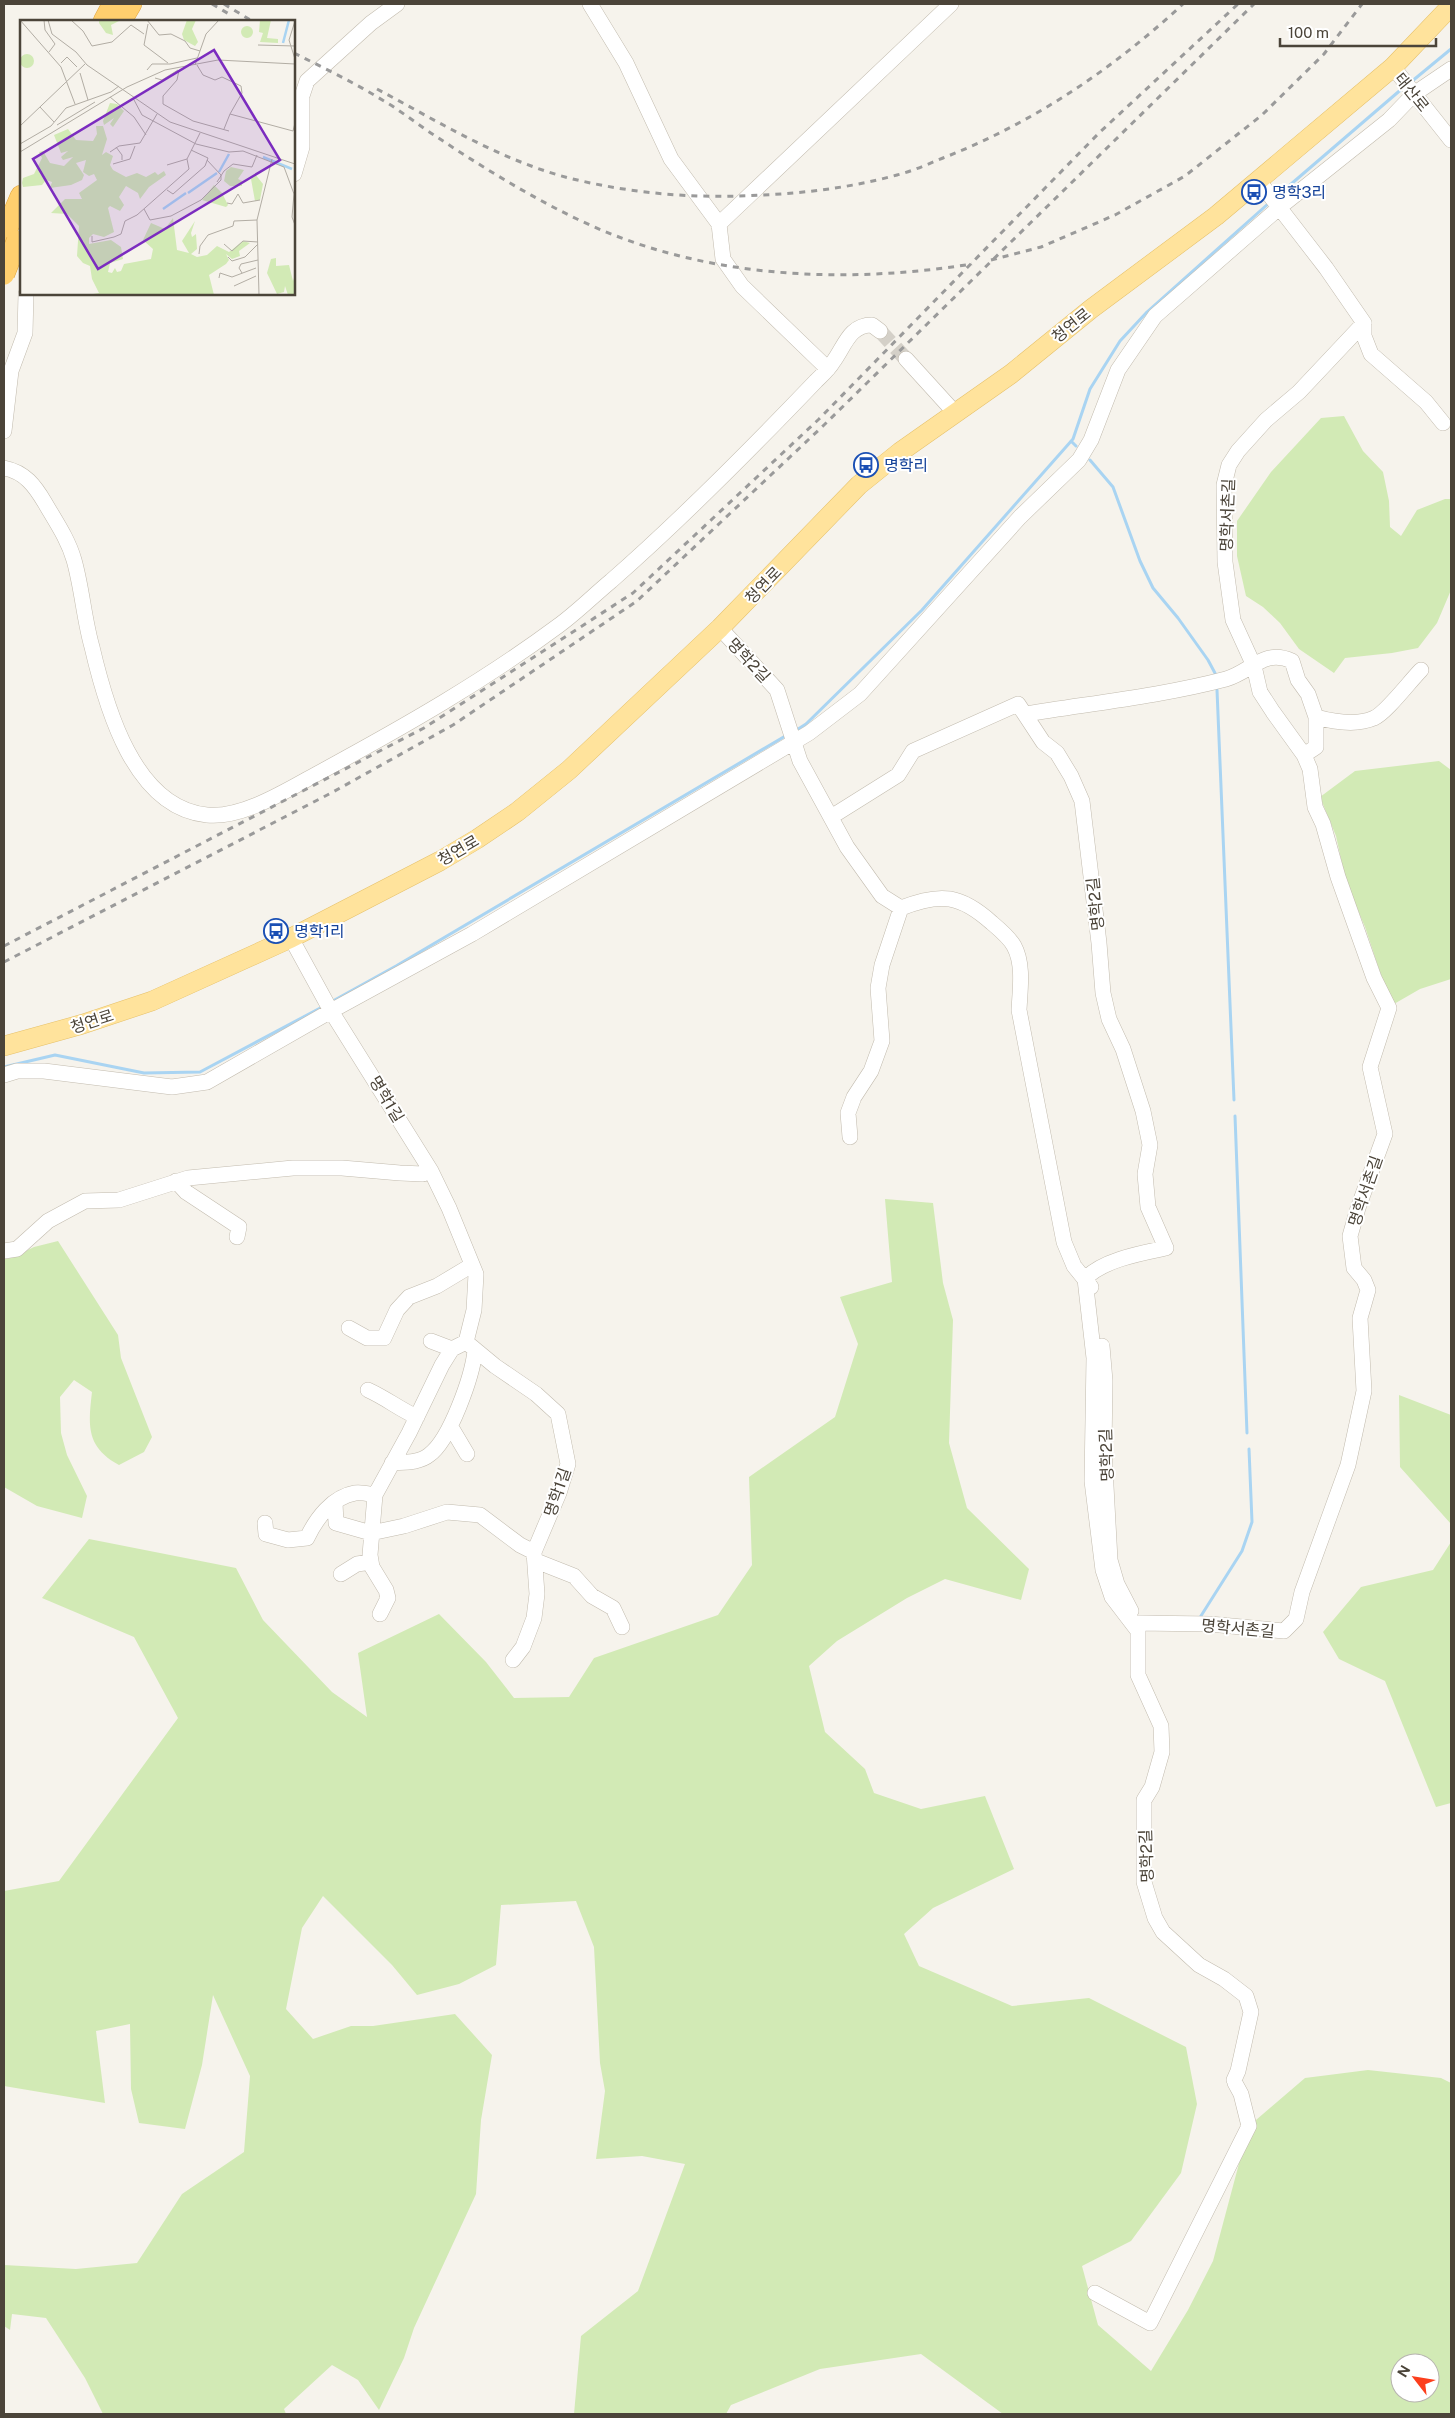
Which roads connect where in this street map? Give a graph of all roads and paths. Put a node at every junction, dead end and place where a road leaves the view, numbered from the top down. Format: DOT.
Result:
graph roads {
  1 [pos="113,4"];
  2 [pos="130,4"];
  3 [pos="398,4"];
  4 [pos="590,4"];
  5 [pos="951,4"];
  6 [pos="1451,6"];
  7 [pos="105,20"];
  8 [pos="122,20"];
  9 [pos="1451,69"];
  10 [pos="1395,71"];
  11 [pos="1414,94"];
  12 [pos="1451,140"];
  13 [pos="295,171"];
  14 [pos="1258,180"];
  15 [pos="20,200"];
  16 [pos="1280,207"];
  17 [pos="719,224"];
  18 [pos="10,237"];
  19 [pos="10,273"];
  20 [pos="26,295"];
  21 [pos="1364,323"];
  22 [pos="880,332"];
  23 [pos="906,359"];
  24 [pos="828,369"];
  25 [pos="956,414"];
  26 [pos="1443,423"];
  27 [pos="4,431"];
  28 [pos="4,468"];
  29 [pos="720,628"];
  30 [pos="1254,666"];
  31 [pos="1420,670"];
  32 [pos="1026,714"];
  33 [pos="1316,717"];
  34 [pos="793,739"];
  35 [pos="1304,755"];
  36 [pos="831,817"];
  37 [pos="902,908"];
  38 [pos="291,938"];
  39 [pos="331,1010"];
  40 [pos="4,1046"];
  41 [pos="4,1075"];
  42 [pos="850,1137"];
  43 [pos="431,1172"];
  44 [pos="176,1181"];
  45 [pos="237,1237"];
  46 [pos="4,1251"];
  47 [pos="472,1265"];
  48 [pos="1085,1279"];
  49 [pos="349,1328"];
  50 [pos="431,1342"];
  51 [pos="470,1347"];
  52 [pos="452,1349"];
  53 [pos="368,1390"];
  54 [pos="417,1417"];
  55 [pos="451,1427"];
  56 [pos="468,1454"];
  57 [pos="392,1463"];
  58 [pos="375,1495"];
  59 [pos="335,1503"];
  60 [pos="265,1523"];
  61 [pos="371,1532"];
  62 [pos="535,1556"];
  63 [pos="371,1562"];
  64 [pos="341,1574"];
  65 [pos="380,1614"];
  66 [pos="1135,1624"];
  67 [pos="622,1627"];
  68 [pos="513,1660"];
  69 [pos="1095,2293"];
  1 -- 7 [label="highway"];
  2 -- 8 [label="highway"];
  3 -- 13 [label="street"];
  4 -- 17 [label="street"];
  5 -- 17 [label="street"];
  6 -- 10 [label="main road, 청연로"];
  9 -- 11 [label="street"];
  10 -- 11 [label="street, 태산로"];
  10 -- 14 [label="main road, 청연로"];
  11 -- 12 [label="street, 태산로"];
  11 -- 16 [label="street"];
  14 -- 16 [label="street"];
  14 -- 25 [label="main road, 청연로"];
  15 -- 18 [label="highway"];
  16 -- 21 [label="street"];
  16 -- 34 [label="street"];
  17 -- 24 [label="street"];
  18 -- 19 [label="highway, bridge"];
  20 -- 27 [label="street"];
  21 -- 26 [label="street"];
  21 -- 30 [label="street, 명학서촌길"];
  22 -- 24 [label="street"];
  23 -- 25 [label="street"];
  24 -- 28 [label="street"];
  25 -- 29 [label="main road, 청연로"];
  29 -- 34 [label="street, 명학2길"];
  29 -- 38 [label="main road, 청연로"];
  30 -- 32 [label="street"];
  30 -- 33 [label="street"];
  30 -- 35 [label="street, 명학서촌길"];
  31 -- 33 [label="street"];
  32 -- 36 [label="street"];
  32 -- 48 [label="street, 명학2길"];
  33 -- 35 [label="street"];
  34 -- 36 [label="street"];
  34 -- 39 [label="street"];
  35 -- 66 [label="street, 명학서촌길"];
  36 -- 37 [label="street"];
  37 -- 42 [label="street"];
  37 -- 48 [label="street, 명학2길"];
  38 -- 39 [label="street, 명학1길"];
  38 -- 40 [label="main road, 청연로"];
  39 -- 41 [label="street"];
  39 -- 43 [label="street, 명학1길"];
  43 -- 44 [label="street"];
  43 -- 47 [label="street, 명학1길"];
  44 -- 45 [label="street"];
  44 -- 46 [label="street"];
  47 -- 49 [label="street"];
  47 -- 51 [label="street, 명학1길"];
  48 -- 66 [label="street, 명학2길"];
  50 -- 52 [label="street"];
  51 -- 52 [label="street"];
  51 -- 55 [label="street, 명학1길"];
  51 -- 62 [label="street, 명학1길"];
  52 -- 54 [label="street"];
  53 -- 54 [label="street"];
  54 -- 57 [label="street"];
  55 -- 56 [label="street"];
  55 -- 57 [label="street, 명학1길"];
  57 -- 58 [label="street"];
  58 -- 59 [label="street"];
  58 -- 61 [label="street"];
  59 -- 60 [label="street"];
  59 -- 61 [label="street"];
  61 -- 62 [label="street"];
  61 -- 63 [label="street"];
  62 -- 67 [label="street"];
  62 -- 68 [label="street, 명학1길"];
  63 -- 64 [label="street"];
  63 -- 65 [label="street"];
  66 -- 69 [label="street, 명학2길"];
}
